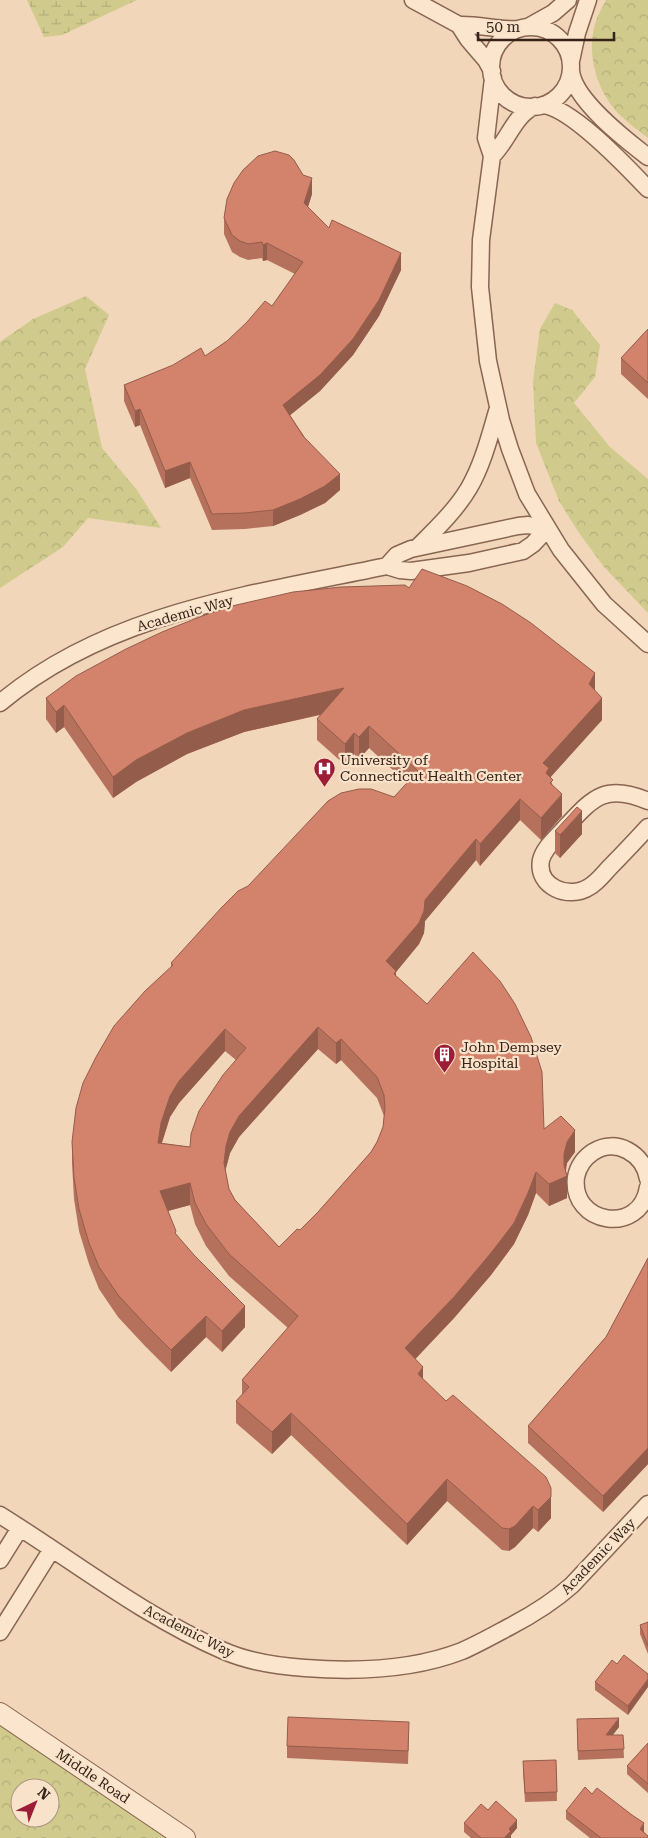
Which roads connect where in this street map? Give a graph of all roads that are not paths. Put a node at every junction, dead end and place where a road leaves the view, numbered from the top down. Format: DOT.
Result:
graph roads {
  1 [pos="413,0"];
  2 [pos="568,0"];
  3 [pos="588,0"];
  4 [pos="459,25"];
  5 [pos="524,28"];
  6 [pos="571,67"];
  7 [pos="492,75"];
  8 [pos="539,106"];
  9 [pos="492,156"];
  10 [pos="648,157"];
  11 [pos="648,188"];
  12 [pos="498,408"];
  13 [pos="547,529"];
  14 [pos="418,547"];
  15 [pos="387,566"];
  16 [pos="648,644"];
  17 [pos="0,703"];
  18 [pos="648,801"];
  19 [pos="648,827"];
  20 [pos="648,1180"];
  21 [pos="648,1188"];
  22 [pos="648,1504"];
  23 [pos="0,1516"];
  24 [pos="20,1528"];
  25 [pos="52,1549"];
  26 [pos="0,1560"];
  27 [pos="0,1632"];
  28 [pos="0,1714"];
  29 [pos="185,1838"];
  1 -- 4 [label="street"];
  2 -- 5 [label="street"];
  3 -- 6 [label="street"];
  4 -- 5 [label="street"];
  4 -- 7 [label="street"];
  5 -- 6 [label="street"];
  5 -- 7 [label="street"];
  6 -- 8 [label="street"];
  6 -- 10 [label="street"];
  7 -- 8 [label="street"];
  7 -- 9 [label="street"];
  8 -- 9 [label="street"];
  8 -- 11 [label="street"];
  9 -- 12 [label="street"];
  12 -- 13 [label="street"];
  12 -- 14 [label="street, Academic Way"];
  13 -- 14 [label="street, Academic Way"];
  13 -- 15 [label="street, Academic Way"];
  13 -- 16 [label="street"];
  14 -- 15 [label="street, Academic Way"];
  15 -- 17 [label="street, Academic Way"];
  18 -- 19 [label="street"];
  20 -- 21 [label="street"];
  22 -- 25 [label="street, Academic Way"];
  23 -- 24 [label="street, Academic Way"];
  24 -- 25 [label="street, Academic Way"];
  24 -- 26 [label="street"];
  25 -- 27 [label="street"];
  28 -- 29 [label="street, Middle Road"];
}
